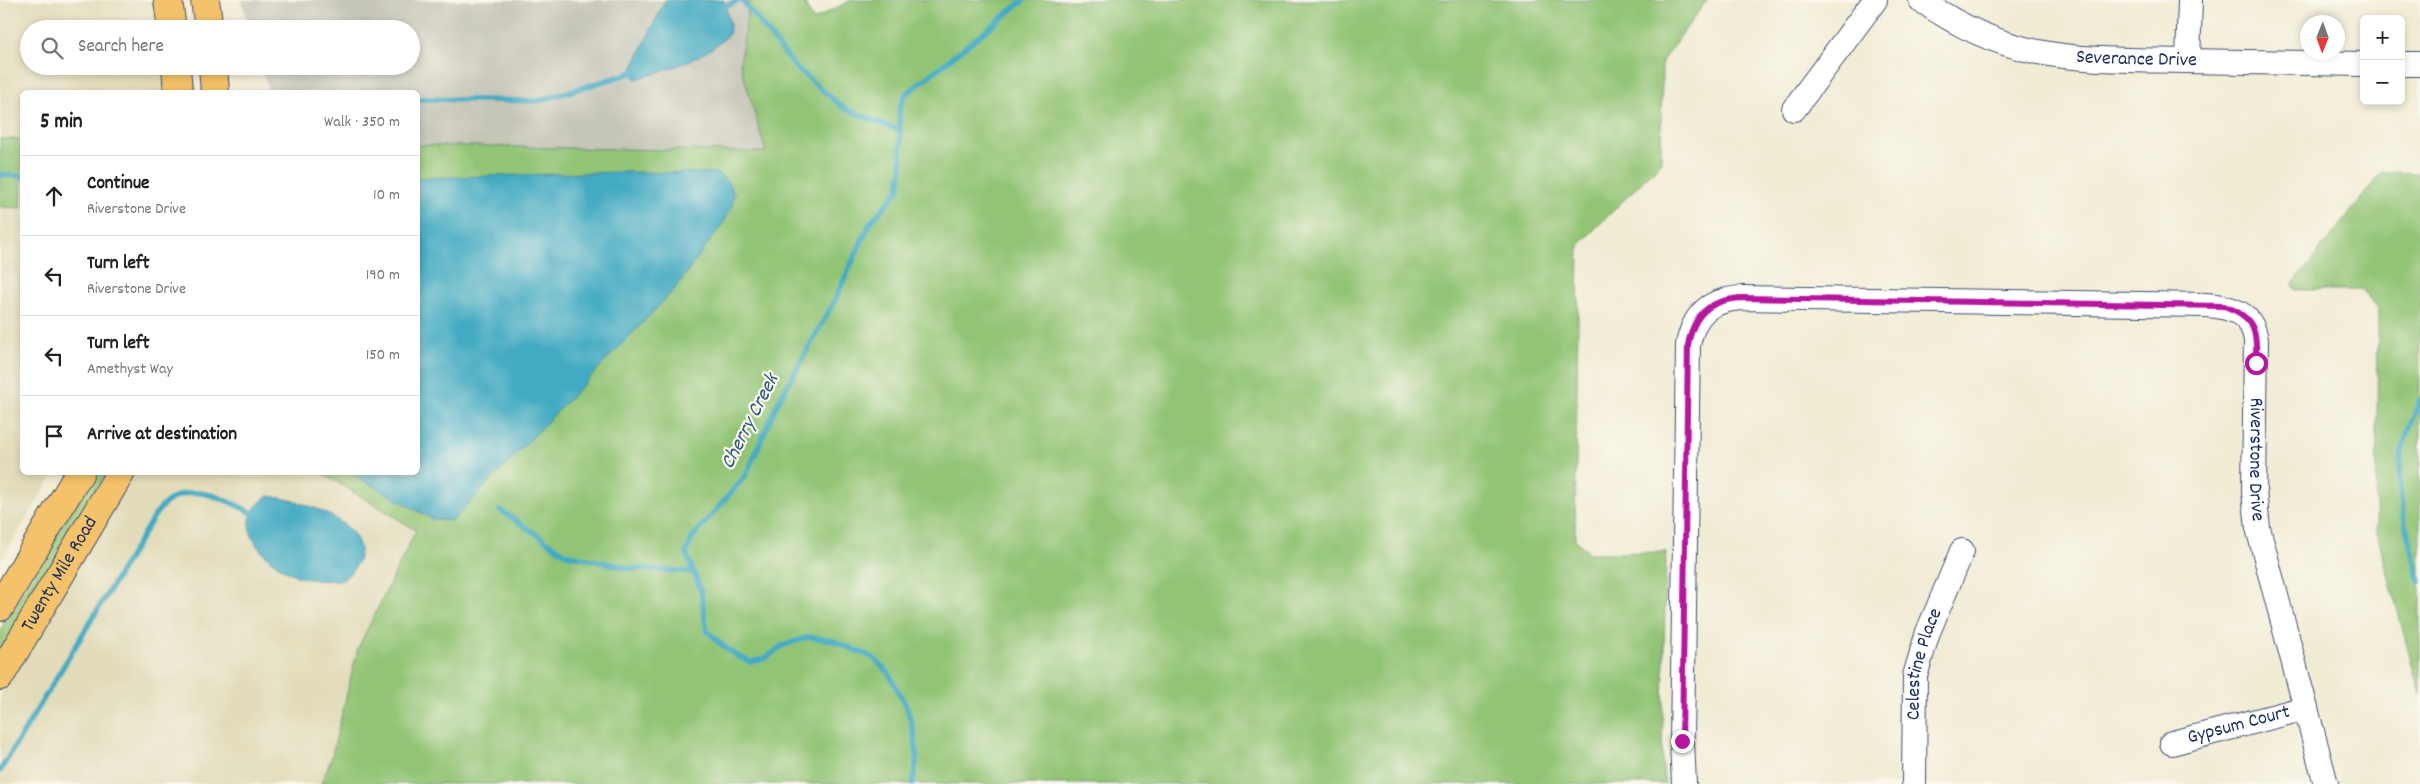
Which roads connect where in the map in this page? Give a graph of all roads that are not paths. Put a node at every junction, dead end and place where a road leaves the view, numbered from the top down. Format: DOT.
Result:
graph roads {
  1 [pos="168,0"];
  2 [pos="205,0"];
  3 [pos="1875,0"];
  4 [pos="1921,0"];
  5 [pos="2190,0"];
  6 [pos="171,20"];
  7 [pos="208,20"];
  8 [pos="2188,61"];
  9 [pos="2360,64"];
  10 [pos="2405,64"];
  11 [pos="2420,64"];
  12 [pos="177,75"];
  13 [pos="214,75"];
  14 [pos="178,90"];
  15 [pos="215,90"];
  16 [pos="1794,109"];
  17 [pos="78,475"];
  18 [pos="118,475"];
  19 [pos="1962,551"];
  20 [pos="0,607"];
  21 [pos="0,676"];
  22 [pos="2306,708"];
  23 [pos="2172,743"];
  24 [pos="1684,784"];
  25 [pos="1914,784"];
  26 [pos="2326,784"];
  1 -- 6 [label="main road"];
  2 -- 7 [label="main road"];
  3 -- 16 [label="street"];
  4 -- 8 [label="street, Severance Drive"];
  5 -- 8 [label="street"];
  8 -- 9 [label="street, Severance Drive"];
  10 -- 11 [label="street"];
  12 -- 14 [label="main road"];
  13 -- 15 [label="main road"];
  17 -- 20 [label="main road, Twenty Mile Road"];
  18 -- 21 [label="main road, Twenty Mile Road"];
  19 -- 25 [label="street, Celestine Place"];
  22 -- 23 [label="street, Gypsum Court"];
  22 -- 24 [label="street, Riverstone Drive"];
  22 -- 26 [label="street, Riverstone Drive"];
}
